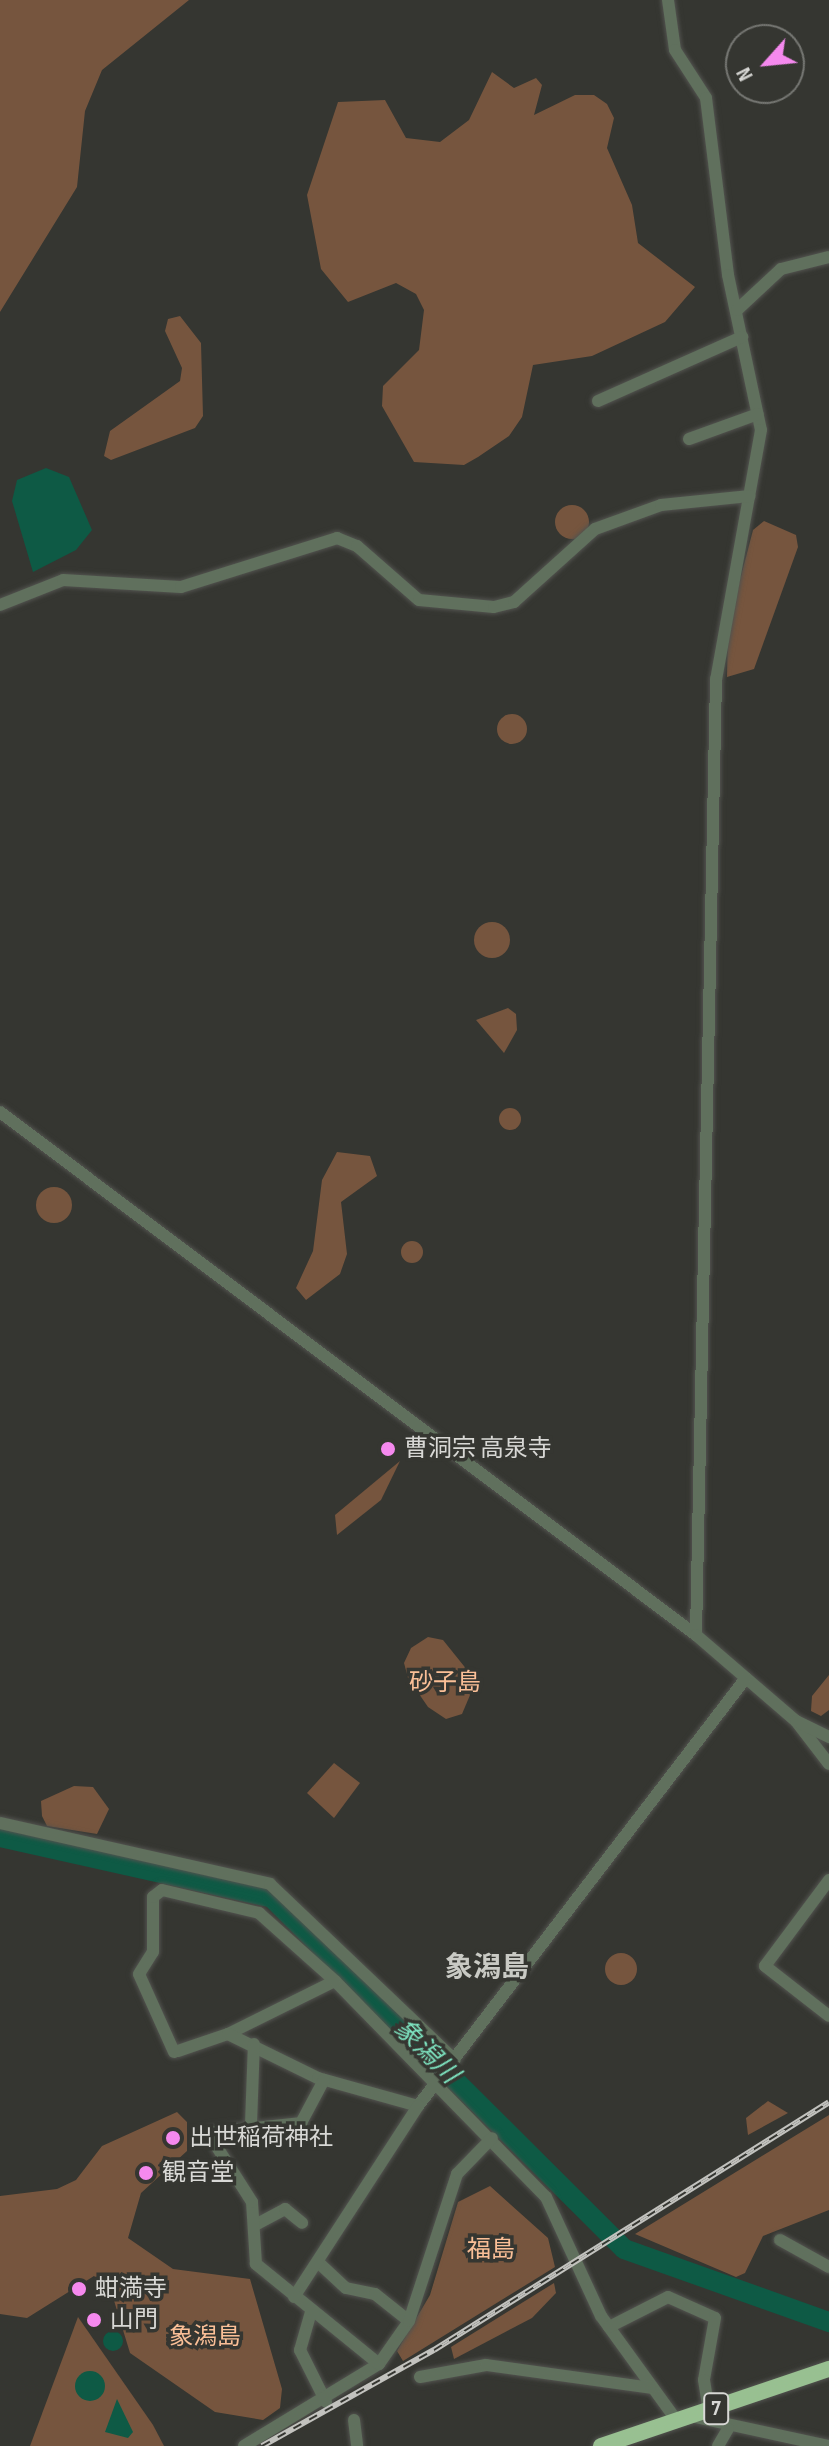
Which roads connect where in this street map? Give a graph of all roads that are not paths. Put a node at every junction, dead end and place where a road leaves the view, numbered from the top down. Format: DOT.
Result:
graph roads {
  1 [pos="668,0"];
  2 [pos="829,257"];
  3 [pos="737,310"];
  4 [pos="742,337"];
  5 [pos="598,401"];
  6 [pos="758,414"];
  7 [pos="689,439"];
  8 [pos="750,496"];
  9 [pos="0,605"];
  10 [pos="0,1112"];
  11 [pos="696,1635"];
  12 [pos="746,1678"];
  13 [pos="796,1721"];
  14 [pos="829,1737"];
  15 [pos="829,1764"];
  16 [pos="0,1823"];
  17 [pos="829,1880"];
  18 [pos="335,1981"];
  19 [pos="829,2016"];
  20 [pos="228,2034"];
  21 [pos="254,2044"];
  22 [pos="455,2060"];
  23 [pos="324,2080"];
  24 [pos="436,2085"];
  25 [pos="418,2106"];
  26 [pos="251,2124"];
  27 [pos="492,2138"];
  28 [pos="302,2223"];
  29 [pos="257,2224"];
  30 [pos="780,2240"];
  31 [pos="320,2264"];
  32 [pos="829,2267"];
  33 [pos="294,2297"];
  34 [pos="311,2312"];
  35 [pos="409,2321"];
  36 [pos="609,2327"];
  37 [pos="379,2364"];
  38 [pos="829,2369"];
  39 [pos="420,2377"];
  40 [pos="652,2388"];
  41 [pos="326,2402"];
  42 [pos="702,2414"];
  43 [pos="354,2420"];
  44 [pos="677,2421"];
  45 [pos="728,2429"];
  46 [pos="244,2446"];
  47 [pos="357,2446"];
  48 [pos="603,2446"];
  49 [pos="718,2446"];
  50 [pos="828,2446"];
  1 -- 3 [label="street"];
  2 -- 3 [label="street"];
  3 -- 4 [label="street"];
  4 -- 5 [label="street"];
  4 -- 6 [label="street"];
  6 -- 7 [label="street"];
  6 -- 8 [label="street"];
  8 -- 9 [label="street"];
  8 -- 11 [label="street"];
  10 -- 11 [label="street"];
  11 -- 12 [label="street"];
  12 -- 13 [label="street"];
  12 -- 22 [label="street"];
  13 -- 14 [label="street"];
  13 -- 15 [label="street"];
  16 -- 22 [label="street"];
  17 -- 19 [label="street"];
  18 -- 20 [label="street"];
  18 -- 20 [label="street"];
  18 -- 24 [label="street"];
  20 -- 21 [label="street"];
  21 -- 23 [label="street"];
  21 -- 26 [label="street"];
  22 -- 24 [label="street"];
  23 -- 25 [label="street"];
  23 -- 26 [label="street"];
  24 -- 25 [label="street"];
  24 -- 27 [label="street"];
  25 -- 31 [label="street"];
  26 -- 29 [label="street"];
  27 -- 35 [label="street"];
  27 -- 36 [label="street"];
  28 -- 29 [label="street"];
  29 -- 33 [label="street"];
  30 -- 32 [label="street"];
  31 -- 33 [label="street"];
  31 -- 35 [label="street"];
  33 -- 34 [label="street"];
  34 -- 37 [label="street"];
  34 -- 41 [label="street"];
  35 -- 37 [label="street"];
  36 -- 40 [label="street"];
  36 -- 42 [label="street"];
  37 -- 41 [label="street"];
  38 -- 42 [label="highway, 7"];
  39 -- 40 [label="street"];
  40 -- 44 [label="street"];
  41 -- 46 [label="street"];
  42 -- 44 [label="highway, 7"];
  42 -- 45 [label="street"];
  43 -- 47 [label="street"];
  44 -- 48 [label="highway, 7"];
  45 -- 49 [label="street"];
  45 -- 50 [label="street"];
}
